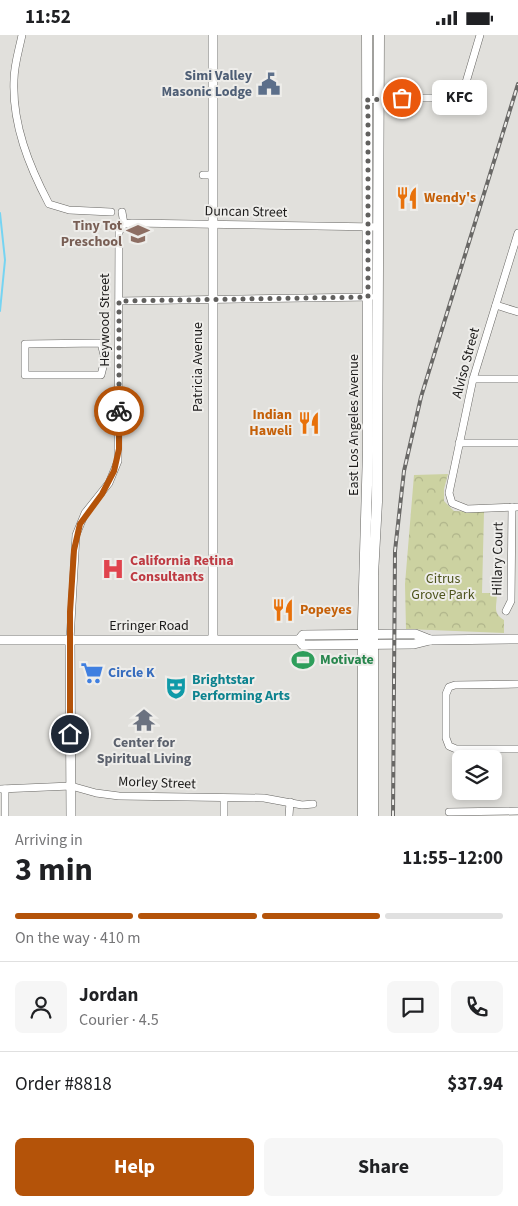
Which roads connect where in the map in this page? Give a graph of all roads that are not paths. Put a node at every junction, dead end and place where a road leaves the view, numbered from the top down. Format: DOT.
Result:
graph roads {
  1 [pos="22,35"];
  2 [pos="213,35"];
  3 [pos="367,35"];
  4 [pos="379,35"];
  5 [pos="480,35"];
  6 [pos="378,99"];
  7 [pos="366,100"];
  8 [pos="122,211"];
  9 [pos="111,212"];
  10 [pos="124,224"];
  11 [pos="213,224"];
  12 [pos="372,226"];
  13 [pos="518,233"];
  14 [pos="373,297"];
  15 [pos="212,300"];
  16 [pos="119,301"];
  17 [pos="496,305"];
  18 [pos="518,311"];
  19 [pos="105,359"];
  20 [pos="119,359"];
  21 [pos="473,379"];
  22 [pos="518,379"];
  23 [pos="460,443"];
  24 [pos="518,443"];
  25 [pos="515,507"];
  26 [pos="506,611"];
  27 [pos="70,639"];
  28 [pos="213,639"];
  29 [pos="518,639"];
  30 [pos="0,640"];
  31 [pos="368,640"];
  32 [pos="518,684"];
  33 [pos="518,749"];
  34 [pos="70,786"];
  35 [pos="2,789"];
  36 [pos="224,798"];
  37 [pos="290,802"];
  38 [pos="313,804"];
  39 [pos="518,811"];
  40 [pos="449,812"];
  41 [pos="5,816"];
  42 [pos="70,816"];
  43 [pos="224,816"];
  44 [pos="289,816"];
  45 [pos="363,816"];
  46 [pos="373,816"];
  1 -- 9 [label="street"];
  2 -- 11 [label="street, Patricia Avenue"];
  3 -- 7 [label="main road, East Los Angeles Avenue"];
  4 -- 6 [label="main road, East Los Angeles Avenue"];
  5 -- 6 [label="street"];
  6 -- 7 [label="street"];
  6 -- 12 [label="main road, East Los Angeles Avenue"];
  7 -- 12 [label="main road, East Los Angeles Avenue"];
  8 -- 10 [label="street"];
  10 -- 11 [label="street, Duncan Street"];
  10 -- 16 [label="street, Heywood Street"];
  11 -- 12 [label="street, Duncan Street"];
  11 -- 15 [label="street, Patricia Avenue"];
  12 -- 14 [label="main road, East Los Angeles Avenue"];
  13 -- 17 [label="street, Alviso Street"];
  14 -- 15 [label="street"];
  14 -- 31 [label="main road, East Los Angeles Avenue"];
  15 -- 16 [label="street"];
  15 -- 28 [label="street, Patricia Avenue"];
  16 -- 20 [label="street, Heywood Street"];
  17 -- 18 [label="street"];
  17 -- 21 [label="street, Alviso Street"];
  19 -- 19 [label="street"];
  19 -- 20 [label="street"];
  20 -- 27 [label="street, Heywood Street"];
  21 -- 22 [label="street"];
  21 -- 23 [label="street, Alviso Street"];
  23 -- 24 [label="street"];
  23 -- 25 [label="street, Alviso Street"];
  25 -- 26 [label="street, Hillary Court"];
  27 -- 28 [label="street, Erringer Road"];
  27 -- 30 [label="street, Erringer Road"];
  27 -- 34 [label="street, Heywood Street"];
  28 -- 31 [label="street, Erringer Road"];
  29 -- 31 [label="street, Erringer Road"];
  31 -- 45 [label="main road, East Los Angeles Avenue"];
  31 -- 46 [label="main road, East Los Angeles Avenue"];
  32 -- 33 [label="street"];
  34 -- 35 [label="street, Morley Street"];
  34 -- 36 [label="street, Morley Street"];
  34 -- 42 [label="street, Heywood Street"];
  35 -- 41 [label="street"];
  36 -- 37 [label="street, Morley Street"];
  36 -- 43 [label="street"];
  37 -- 38 [label="street, Morley Street"];
  37 -- 44 [label="street"];
  39 -- 40 [label="street"];
}
